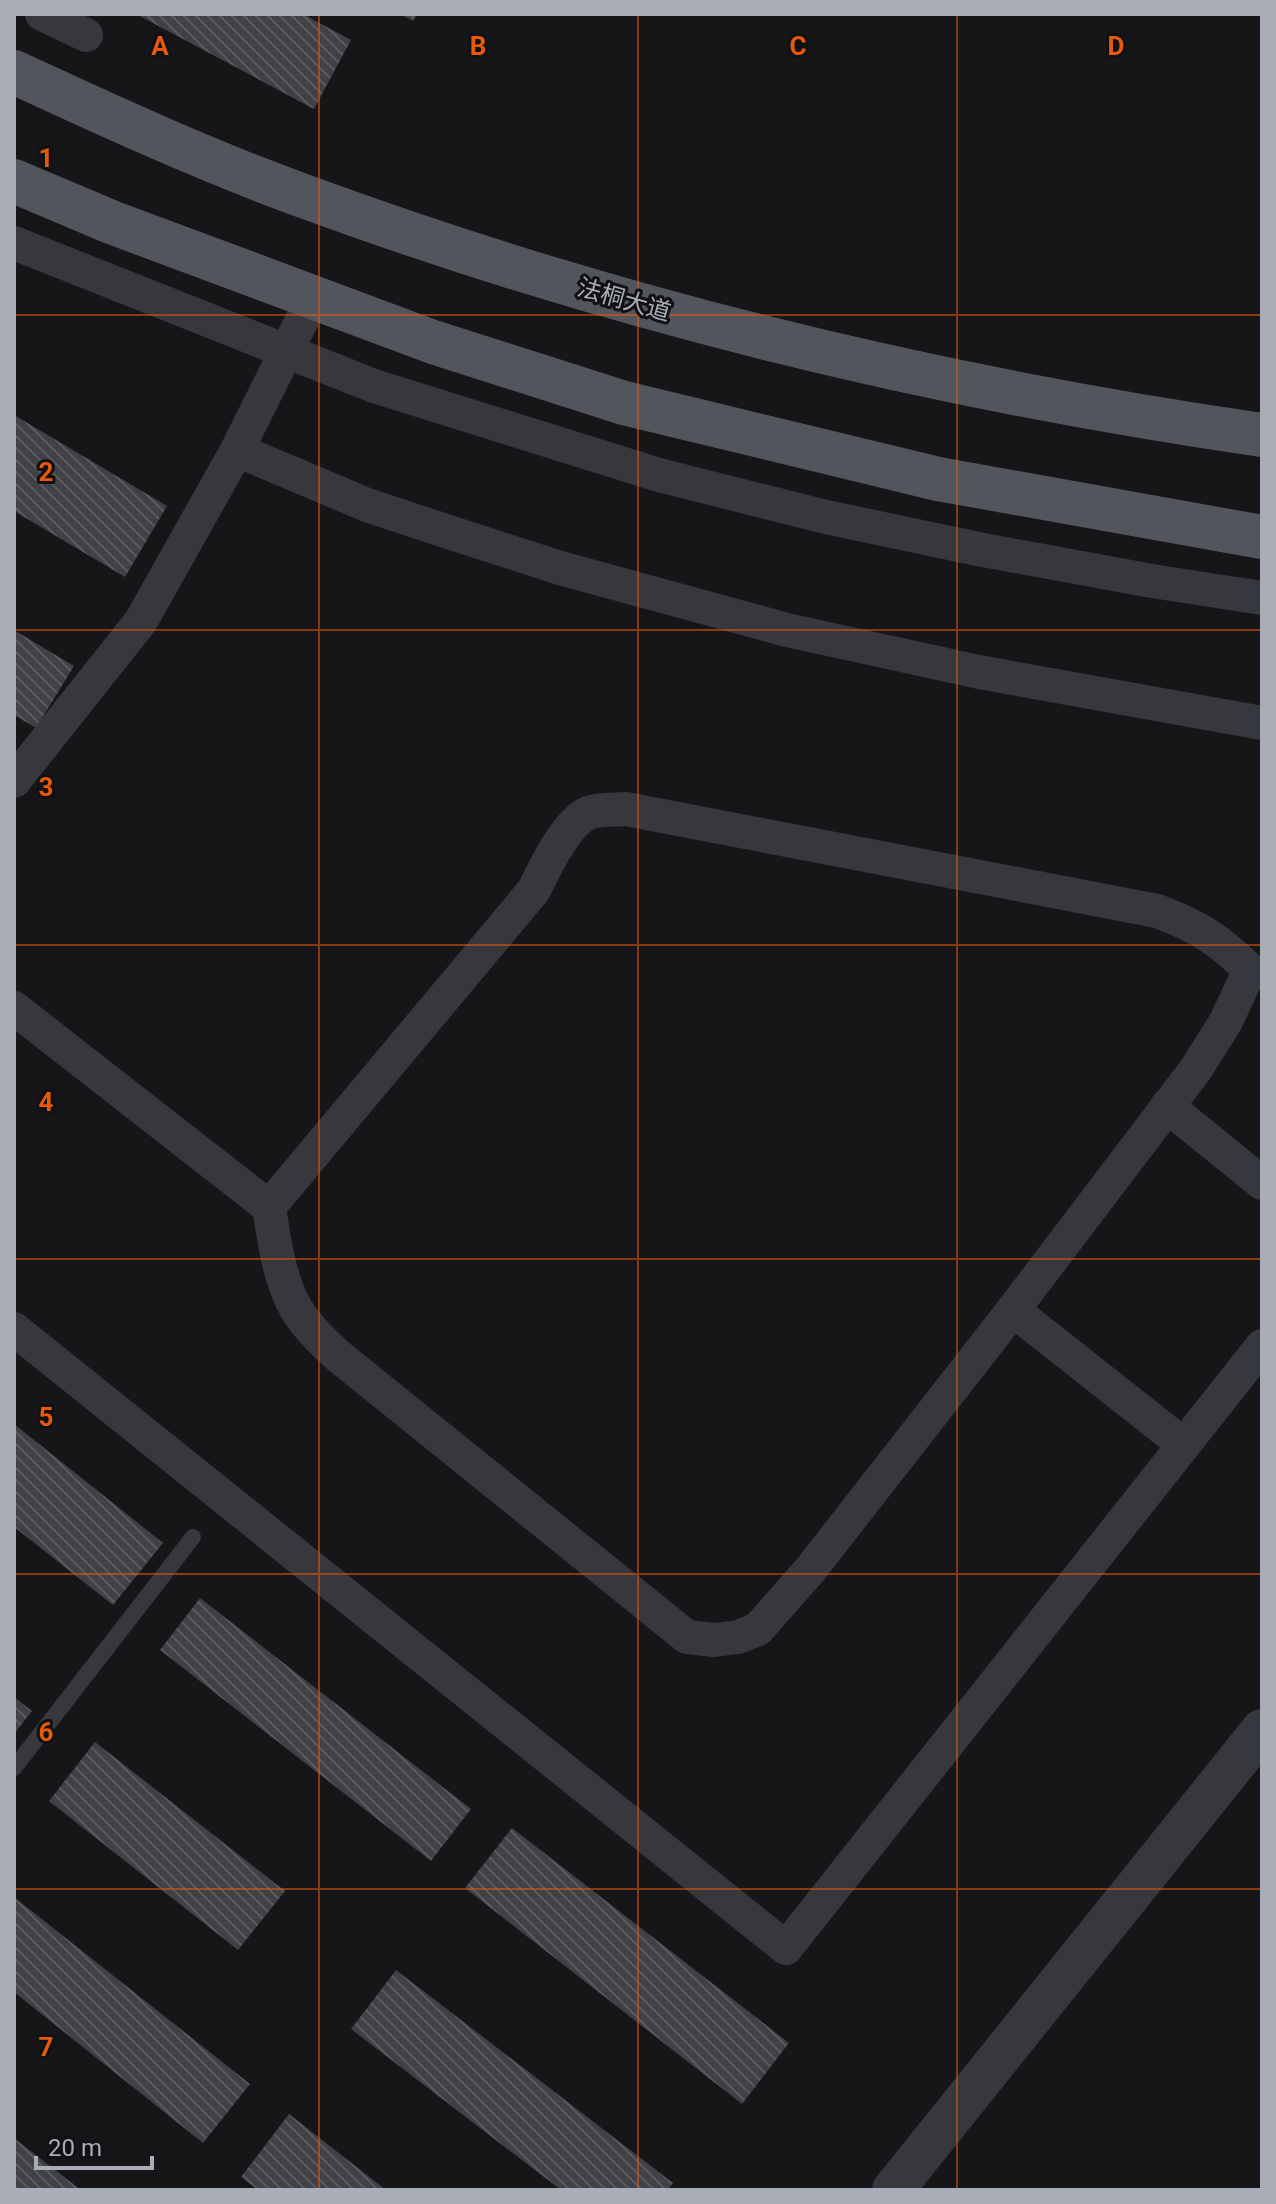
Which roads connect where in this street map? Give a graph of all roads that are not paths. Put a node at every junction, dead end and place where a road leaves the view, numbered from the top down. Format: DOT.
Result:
graph roads {
  1 [pos="42,14"];
  2 [pos="86,35"];
  3 [pos="14,72"];
  4 [pos="14,181"];
  5 [pos="14,243"];
  6 [pos="313,298"];
  7 [pos="286,351"];
  8 [pos="1262,435"];
  9 [pos="237,450"];
  10 [pos="1262,537"];
  11 [pos="1262,598"];
  12 [pos="1262,723"];
  13 [pos="14,781"];
  14 [pos="14,1008"];
  15 [pos="1167,1106"];
  16 [pos="1262,1183"];
  17 [pos="269,1207"];
  18 [pos="1013,1310"];
  19 [pos="14,1329"];
  20 [pos="1262,1346"];
  21 [pos="1184,1445"];
  22 [pos="193,1537"];
  23 [pos="1262,1730"];
  24 [pos="14,1768"];
  25 [pos="893,2190"];
  1 -- 2 [label="street"];
  3 -- 8 [label="main road, 法桐大道"];
  4 -- 6 [label="main road"];
  5 -- 7 [label="street"];
  6 -- 7 [label="street"];
  6 -- 10 [label="main road"];
  7 -- 9 [label="street"];
  7 -- 11 [label="street"];
  9 -- 12 [label="street"];
  9 -- 13 [label="street"];
  14 -- 17 [label="street"];
  15 -- 16 [label="street"];
  15 -- 17 [label="street"];
  15 -- 18 [label="street"];
  17 -- 18 [label="street"];
  18 -- 21 [label="street"];
  19 -- 21 [label="street"];
  20 -- 21 [label="street"];
  22 -- 24 [label="lane"];
  23 -- 25 [label="street"];
}
